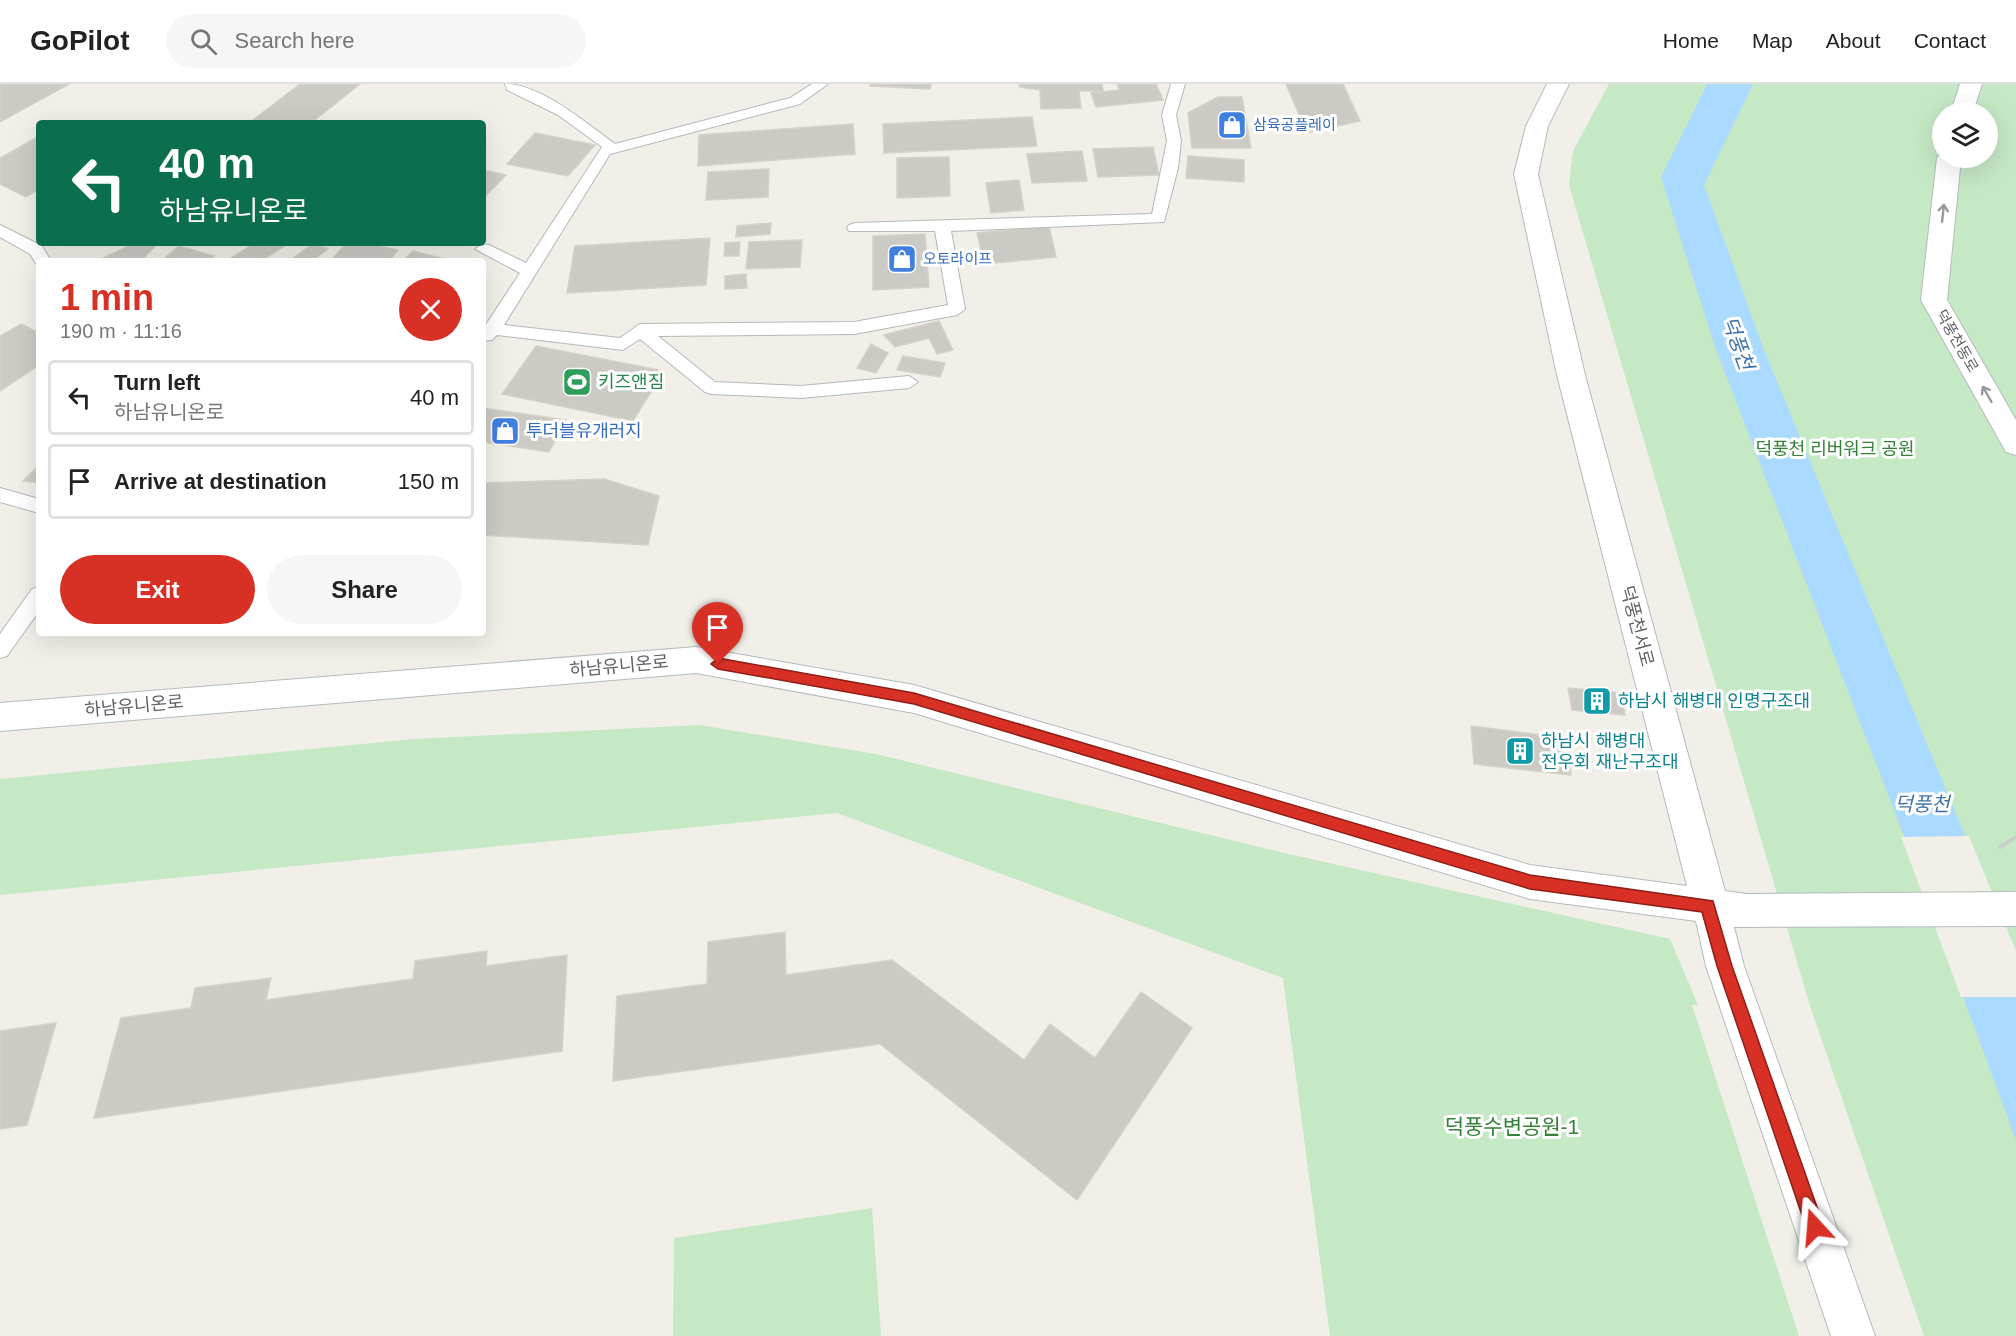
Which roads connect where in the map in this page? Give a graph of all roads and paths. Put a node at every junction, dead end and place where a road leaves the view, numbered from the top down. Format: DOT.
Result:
graph roads {
  1 [pos="512,84"];
  2 [pos="821,84"];
  3 [pos="1178,84"];
  4 [pos="1558,84"];
  5 [pos="1971,84"];
  6 [pos="1965,102"];
  7 [pos="613,149"];
  8 [pos="1948,168"];
  9 [pos="942,226"];
  10 [pos="855,228"];
  11 [pos="0,230"];
  12 [pos="483,249"];
  13 [pos="41,258"];
  14 [pos="529,271"];
  15 [pos="640,330"];
  16 [pos="488,334"];
  17 [pos="909,382"];
  18 [pos="2016,445"];
  19 [pos="0,495"];
  20 [pos="36,505"];
  21 [pos="36,599"];
  22 [pos="0,650"];
  23 [pos="0,717"];
  24 [pos="1708,906"];
  25 [pos="2016,909"];
  26 [pos="1853,1336"];
  1 -- 7 [label="lane"];
  2 -- 7 [label="lane"];
  3 -- 9 [label="lane"];
  4 -- 24 [label="street, 덕풍천서로"];
  5 -- 6 [label="street"];
  7 -- 14 [label="lane"];
  18 -- 8 [label="street, 덕풍천동로, one-way"];
  9 -- 10 [label="lane"];
  9 -- 15 [label="lane"];
  11 -- 13 [label="lane"];
  12 -- 14 [label="lane"];
  14 -- 16 [label="lane"];
  15 -- 16 [label="lane"];
  15 -- 17 [label="lane"];
  19 -- 20 [label="lane"];
  21 -- 22 [label="lane"];
  23 -- 24 [label="street, 하남유니온로"];
  24 -- 25 [label="street, 하남유니온로"];
  24 -- 26 [label="street, 덕풍천서로"];
}
